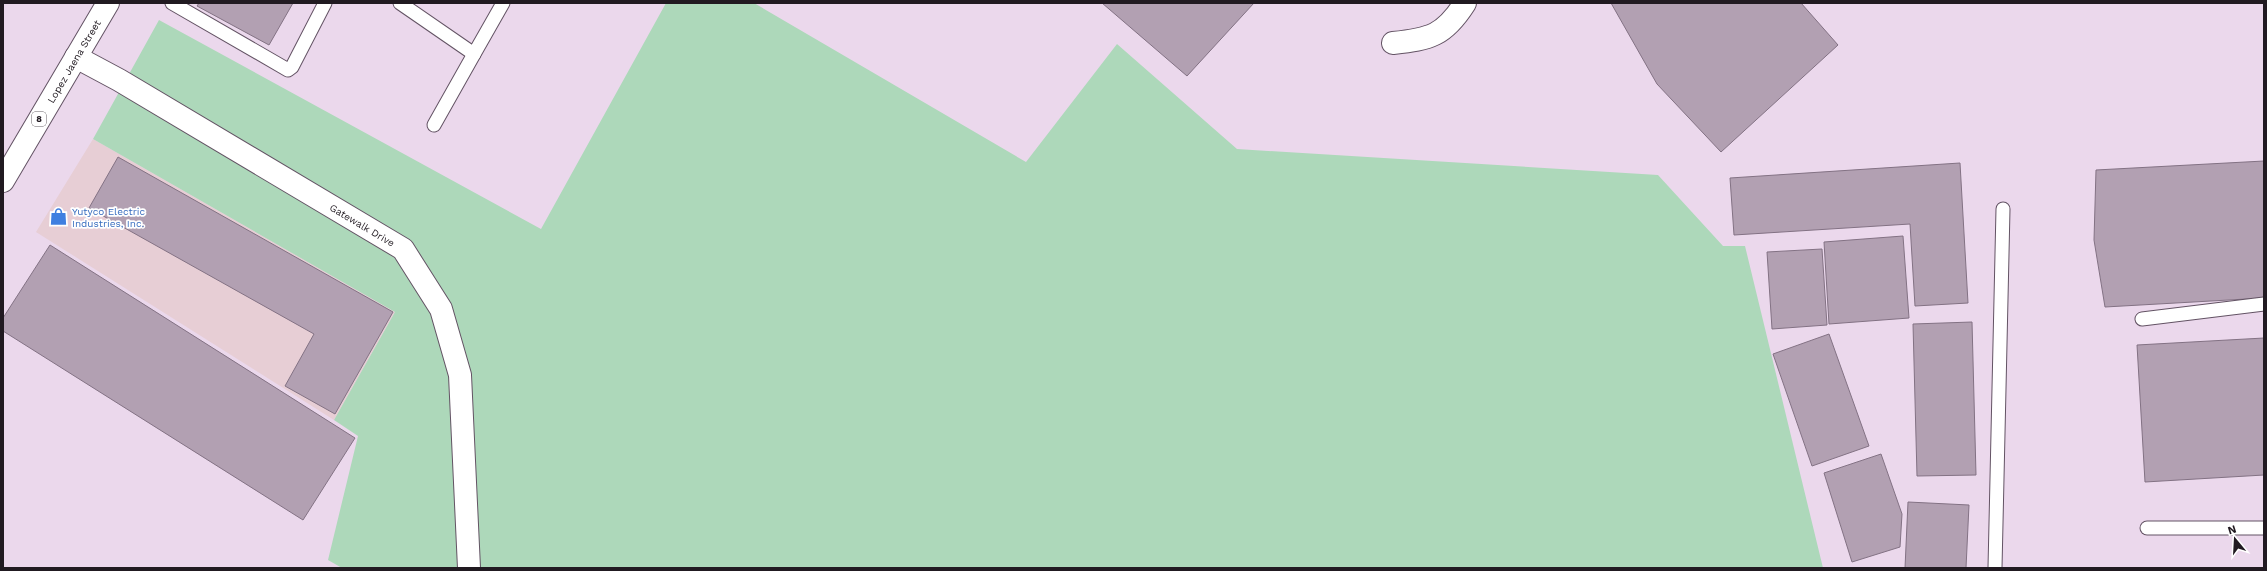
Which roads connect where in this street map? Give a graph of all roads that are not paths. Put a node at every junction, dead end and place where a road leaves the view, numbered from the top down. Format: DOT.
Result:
graph roads {
  1 [pos="108,3"];
  2 [pos="172,3"];
  3 [pos="325,3"];
  4 [pos="400,3"];
  5 [pos="503,3"];
  6 [pos="1466,3"];
  7 [pos="1393,43"];
  8 [pos="474,54"];
  9 [pos="76,57"];
  10 [pos="434,125"];
  11 [pos="3,181"];
  12 [pos="2003,208"];
  13 [pos="2264,304"];
  14 [pos="2142,319"];
  15 [pos="2147,528"];
  16 [pos="2264,528"];
  17 [pos="469,568"];
  18 [pos="1995,568"];
  1 -- 9 [label="main road, Lopez Jaena Street / 8"];
  2 -- 3 [label="lane"];
  4 -- 8 [label="lane"];
  5 -- 8 [label="lane"];
  6 -- 7 [label="main road"];
  8 -- 10 [label="lane"];
  9 -- 11 [label="main road, Lopez Jaena Street / 8"];
  9 -- 17 [label="main road, Gatewalk Drive"];
  12 -- 18 [label="lane"];
  13 -- 14 [label="lane"];
  15 -- 16 [label="lane"];
}
